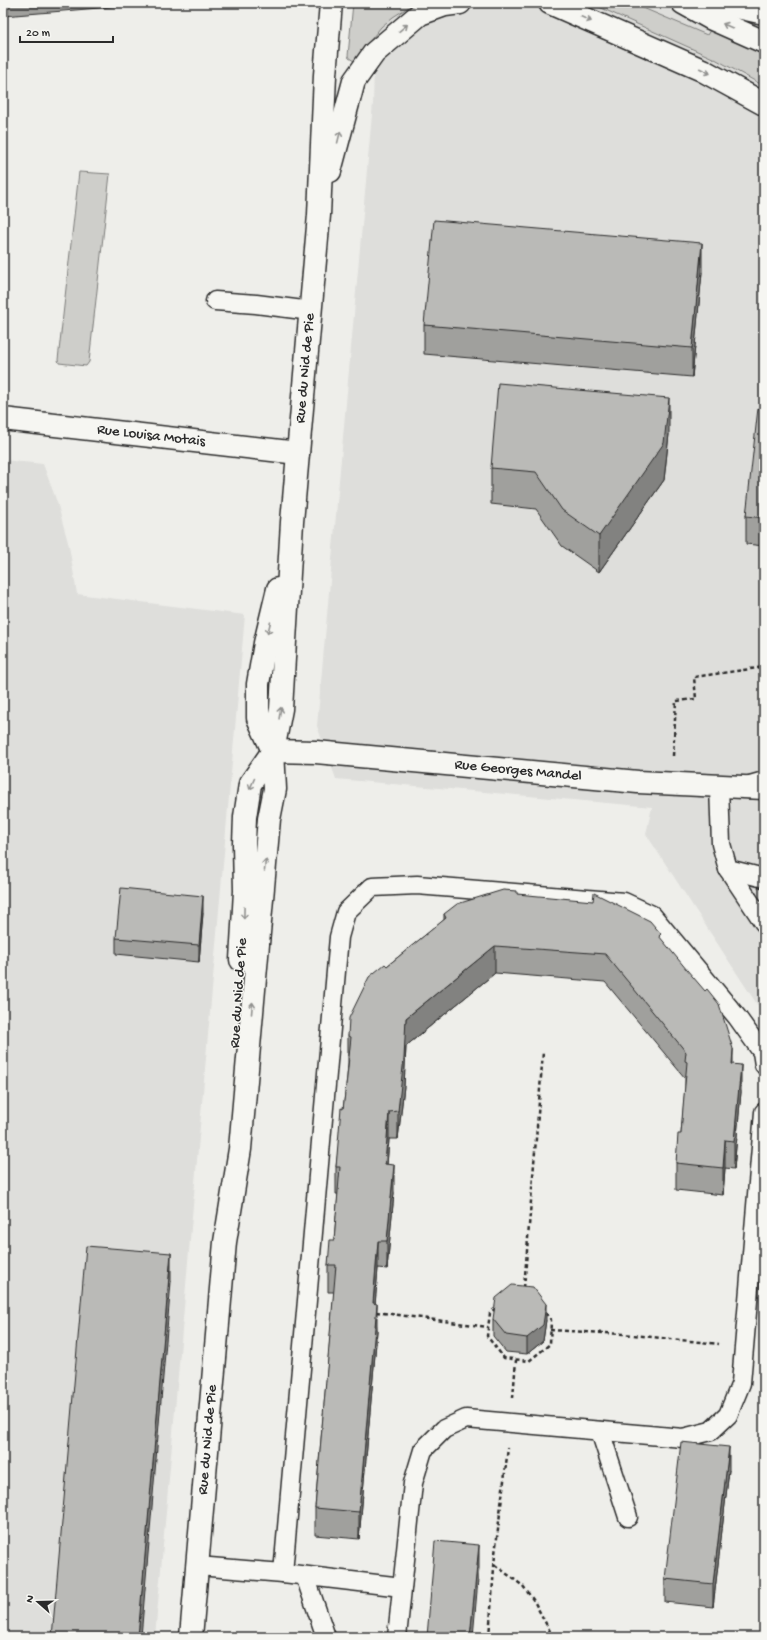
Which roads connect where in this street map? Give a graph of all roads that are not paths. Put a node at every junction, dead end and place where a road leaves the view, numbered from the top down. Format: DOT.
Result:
graph roads {
  1 [pos="331,3"];
  2 [pos="460,3"];
  3 [pos="550,3"];
  4 [pos="684,3"];
  5 [pos="719,3"];
  6 [pos="764,13"];
  7 [pos="764,42"];
  8 [pos="764,104"];
  9 [pos="319,215"];
  10 [pos="215,301"];
  11 [pos="311,311"];
  12 [pos="3,419"];
  13 [pos="298,453"];
  14 [pos="273,751"];
  15 [pos="719,786"];
  16 [pos="759,786"];
  17 [pos="728,869"];
  18 [pos="764,878"];
  19 [pos="764,923"];
  20 [pos="764,1065"];
  21 [pos="764,1112"];
  22 [pos="600,1431"];
  23 [pos="628,1517"];
  24 [pos="198,1566"];
  25 [pos="283,1573"];
  26 [pos="305,1576"];
  27 [pos="402,1587"];
  28 [pos="191,1637"];
  29 [pos="326,1637"];
  30 [pos="396,1637"];
  1 -- 9 [label="main road, Rue du Nid de Pie"];
  9 -- 2 [label="main road, Rue du Nid de Pie, one-way"];
  3 -- 8 [label="main road, one-way"];
  7 -- 4 [label="main road, one-way"];
  5 -- 6 [label="main road"];
  9 -- 11 [label="main road, Rue du Nid de Pie"];
  10 -- 11 [label="lane"];
  11 -- 13 [label="main road, Rue du Nid de Pie"];
  12 -- 13 [label="main road, Rue Louisa Motais"];
  13 -- 14 [label="main road, Rue du Nid de Pie"];
  14 -- 15 [label="main road, Rue Georges Mandel"];
  14 -- 24 [label="main road, Rue du Nid de Pie"];
  15 -- 16 [label="main road, Rue Georges Mandel"];
  15 -- 17 [label="lane"];
  17 -- 18 [label="lane"];
  17 -- 19 [label="lane"];
  20 -- 25 [label="lane"];
  21 -- 22 [label="lane"];
  22 -- 23 [label="lane"];
  22 -- 27 [label="lane"];
  24 -- 25 [label="lane"];
  24 -- 28 [label="main road, Rue du Nid de Pie"];
  25 -- 26 [label="lane"];
  26 -- 27 [label="lane"];
  26 -- 29 [label="lane"];
  27 -- 30 [label="lane"];
}
